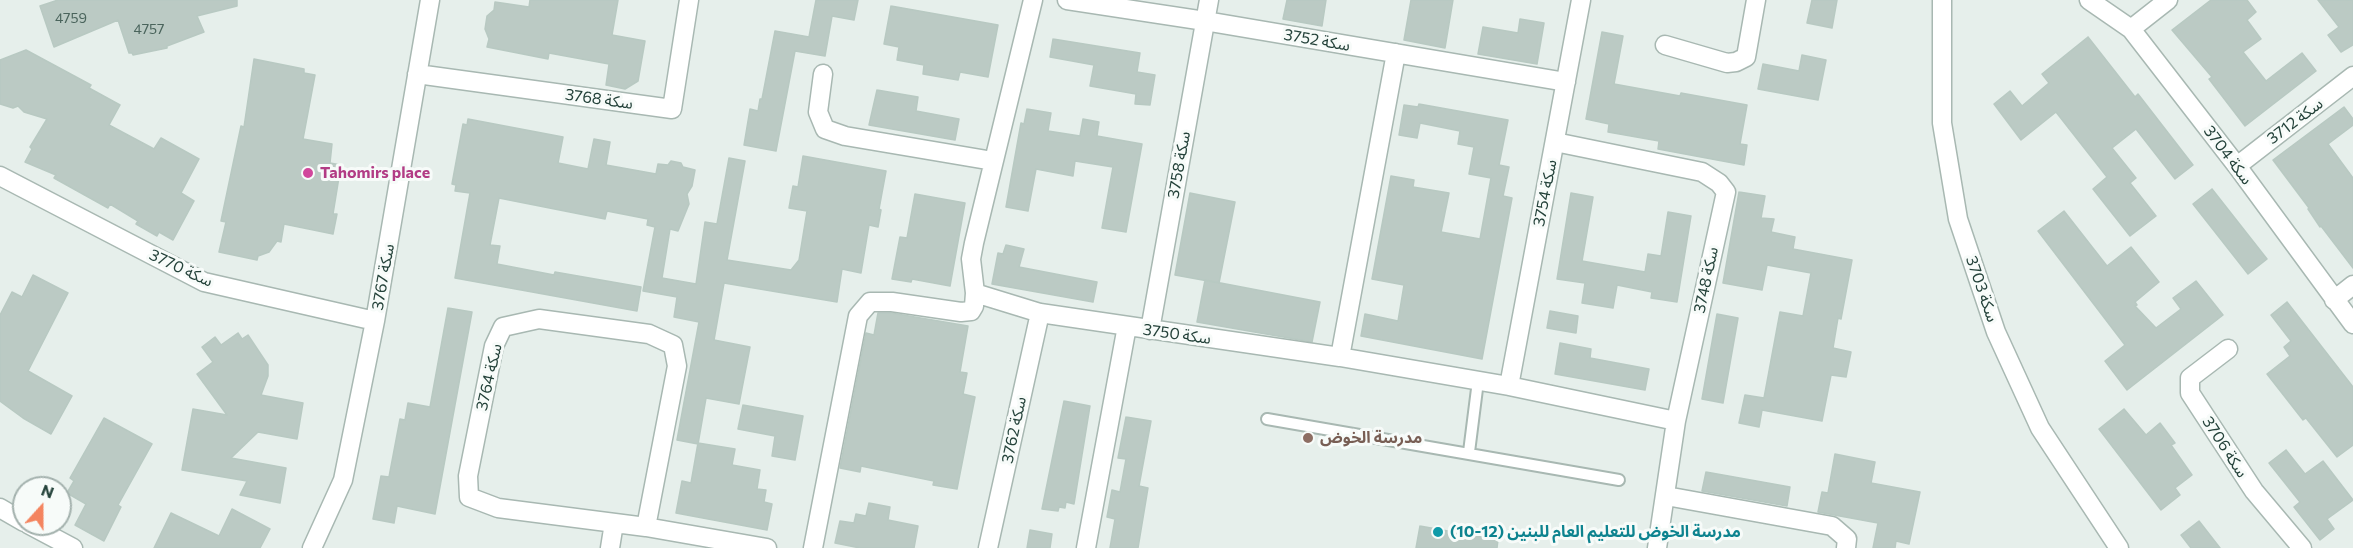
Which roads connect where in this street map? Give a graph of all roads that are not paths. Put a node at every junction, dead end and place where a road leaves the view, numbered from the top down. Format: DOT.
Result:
graph roads {
  1 [pos="430,0"];
  2 [pos="689,0"];
  3 [pos="1033,0"];
  4 [pos="1067,0"];
  5 [pos="1209,0"];
  6 [pos="1581,0"];
  7 [pos="1756,0"];
  8 [pos="1942,0"];
  9 [pos="2089,0"];
  10 [pos="2168,0"];
  11 [pos="1205,21"];
  12 [pos="2131,29"];
  13 [pos="1665,45"];
  14 [pos="1396,53"];
  15 [pos="417,74"];
  16 [pos="824,74"];
  17 [pos="2353,76"];
  18 [pos="1566,82"];
  19 [pos="1555,142"];
  20 [pos="993,161"];
  21 [pos="2237,165"];
  22 [pos="0,176"];
  23 [pos="2353,285"];
  24 [pos="975,293"];
  25 [pos="2334,300"];
  26 [pos="1040,313"];
  27 [pos="375,321"];
  28 [pos="2353,324"];
  29 [pos="1126,326"];
  30 [pos="1150,330"];
  31 [pos="2228,349"];
  32 [pos="1340,357"];
  33 [pos="1478,381"];
  34 [pos="1509,386"];
  35 [pos="1267,419"];
  36 [pos="1676,421"];
  37 [pos="1469,452"];
  38 [pos="1619,480"];
  39 [pos="1666,496"];
  40 [pos="615,523"];
  41 [pos="646,526"];
  42 [pos="50,536"];
  43 [pos="73,548"];
  44 [pos="312,548"];
  45 [pos="610,548"];
  46 [pos="767,548"];
  47 [pos="813,548"];
  48 [pos="988,548"];
  49 [pos="1086,548"];
  50 [pos="1657,548"];
  51 [pos="1846,548"];
  52 [pos="2119,548"];
  53 [pos="2302,548"];
  1 -- 15 [label="street, سكة 3767"];
  2 -- 15 [label="street, سكة 3768"];
  3 -- 20 [label="street"];
  4 -- 11 [label="street, سكة 3752"];
  5 -- 11 [label="street, سكة 3758"];
  6 -- 18 [label="street, سكة 3754"];
  7 -- 13 [label="street"];
  8 -- 52 [label="street, سكة 3703"];
  9 -- 12 [label="street, سكة 3704"];
  10 -- 12 [label="street"];
  11 -- 14 [label="street, سكة 3752"];
  11 -- 30 [label="street, سكة 3758"];
  12 -- 21 [label="street, سكة 3704"];
  14 -- 18 [label="street, سكة 3752"];
  14 -- 32 [label="street"];
  15 -- 27 [label="street, سكة 3767"];
  16 -- 20 [label="street"];
  17 -- 21 [label="street, سكة 3712"];
  18 -- 19 [label="street, سكة 3754"];
  19 -- 34 [label="street, سكة 3754"];
  19 -- 36 [label="street, سكة 3748"];
  20 -- 24 [label="street"];
  21 -- 25 [label="street, سكة 3704"];
  22 -- 27 [label="street, سكة 3770"];
  23 -- 25 [label="street"];
  24 -- 26 [label="street, سكة 3750"];
  24 -- 47 [label="street"];
  25 -- 28 [label="street, سكة 3704"];
  26 -- 29 [label="street, سكة 3750"];
  26 -- 48 [label="street, سكة 3762"];
  27 -- 44 [label="street, سكة 3767"];
  29 -- 30 [label="street, سكة 3750"];
  29 -- 49 [label="street"];
  30 -- 32 [label="street, سكة 3750"];
  31 -- 53 [label="street, سكة 3706"];
  32 -- 33 [label="street, سكة 3750"];
  33 -- 34 [label="street, سكة 3750"];
  33 -- 37 [label="lane"];
  34 -- 36 [label="street, سكة 3750"];
  35 -- 37 [label="lane"];
  36 -- 39 [label="street, سكة 3748"];
  37 -- 38 [label="lane"];
  39 -- 50 [label="street, سكة 3748"];
  39 -- 51 [label="street"];
  40 -- 41 [label="street, سكة 3764"];
  40 -- 41 [label="street, سكة 3764"];
  40 -- 45 [label="street"];
  41 -- 46 [label="street, سكة 3764"];
  42 -- 43 [label="street"];
}
